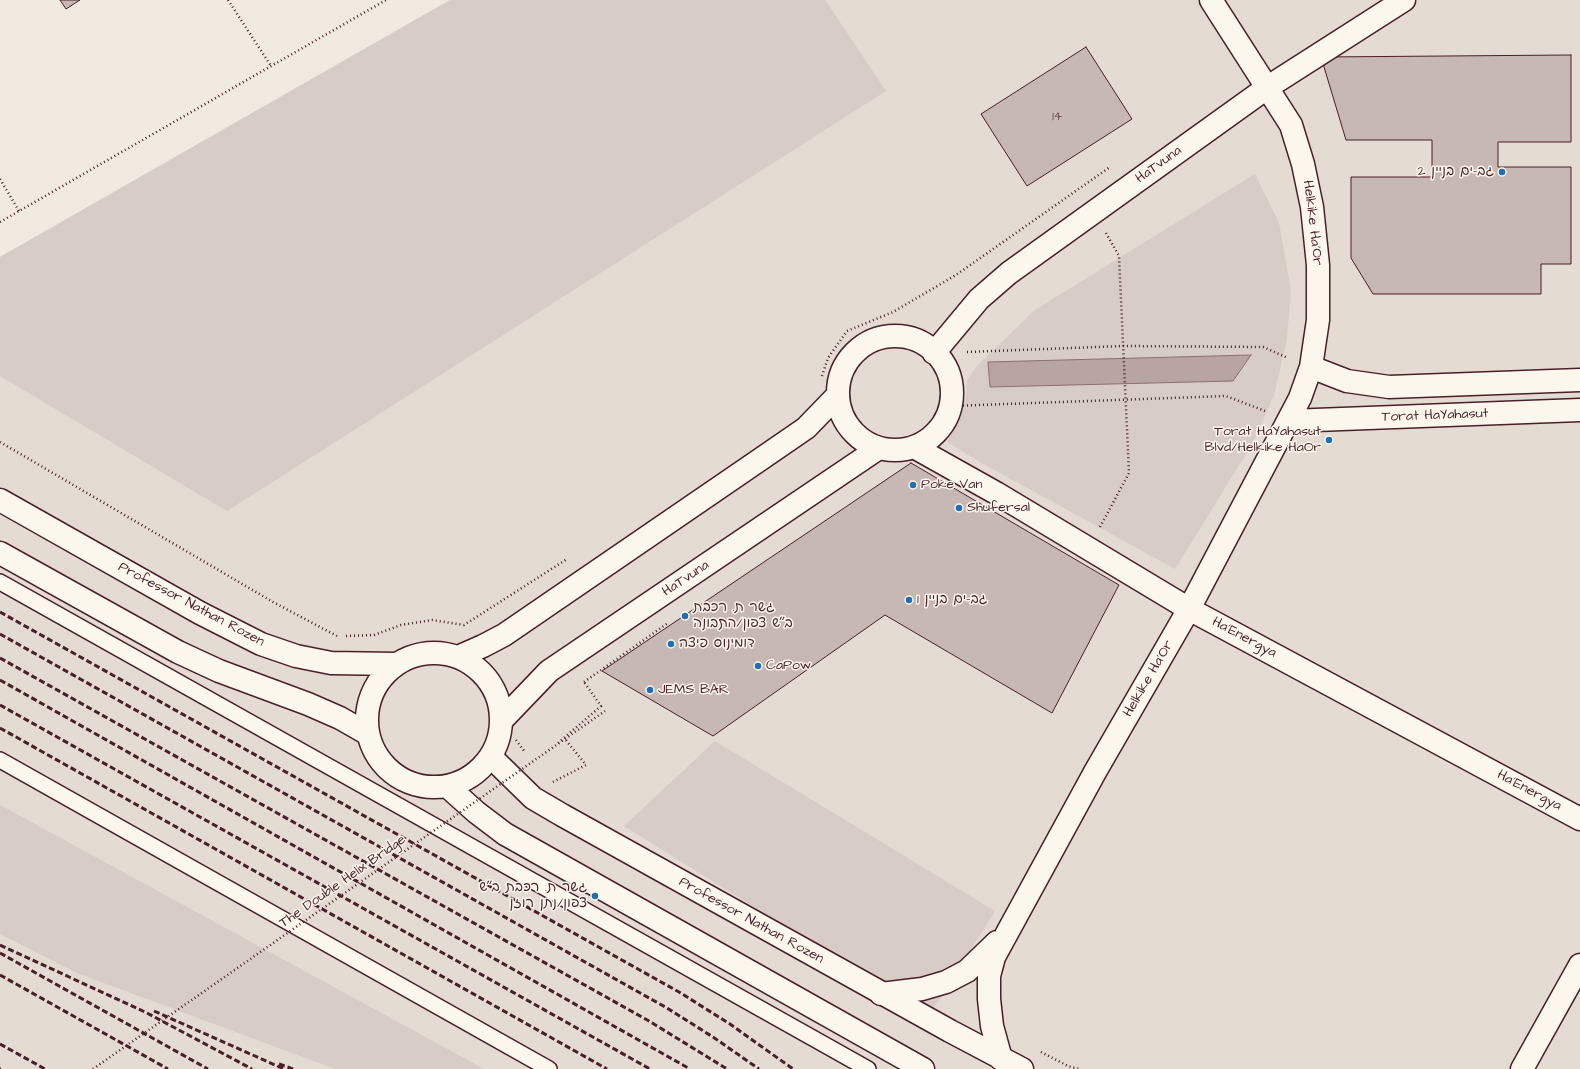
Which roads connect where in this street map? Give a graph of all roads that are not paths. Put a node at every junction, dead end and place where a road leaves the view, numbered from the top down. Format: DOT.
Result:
graph roads {
  1 [pos="1211,0"];
  2 [pos="1404,0"];
  3 [pos="1268,87"];
  4 [pos="934,353"];
  5 [pos="1311,367"];
  6 [pos="1580,380"];
  7 [pos="837,396"];
  8 [pos="1580,410"];
  9 [pos="1289,421"];
  10 [pos="914,447"];
  11 [pos="879,448"];
  12 [pos="0,500"];
  13 [pos="0,553"];
  14 [pos="0,582"];
  15 [pos="1189,609"];
  16 [pos="458,657"];
  17 [pos="396,664"];
  18 [pos="502,720"];
  19 [pos="368,734"];
  20 [pos="491,757"];
  21 [pos="0,760"];
  22 [pos="448,786"];
  23 [pos="1580,819"];
  24 [pos="1004,934"];
  25 [pos="1580,965"];
  26 [pos="882,994"];
  27 [pos="1001,1059"];
  28 [pos="549,1069"];
  29 [pos="868,1069"];
  30 [pos="923,1069"];
  31 [pos="1022,1069"];
  32 [pos="1522,1069"];
  1 -- 3 [label="street, Helkike Ha'Or"];
  2 -- 3 [label="street, HaTvuna"];
  3 -- 4 [label="street, HaTvuna"];
  3 -- 5 [label="street, Helkike Ha'Or"];
  4 -- 7 [label="street"];
  4 -- 10 [label="street"];
  5 -- 6 [label="street"];
  5 -- 9 [label="street, Helkike Ha'Or"];
  7 -- 11 [label="street"];
  7 -- 16 [label="street"];
  8 -- 9 [label="street, Torat HaYahasut"];
  9 -- 15 [label="street, Helkike Ha'Or"];
  10 -- 11 [label="street"];
  10 -- 15 [label="street, Ha'Energya"];
  11 -- 18 [label="street, HaTvuna"];
  12 -- 17 [label="street, Professor Nathan Rozen"];
  13 -- 19 [label="street"];
  14 -- 29 [label="lane"];
  15 -- 23 [label="street, Ha'Energya"];
  15 -- 24 [label="street, Helkike Ha'Or"];
  16 -- 17 [label="street"];
  16 -- 18 [label="street"];
  17 -- 19 [label="street"];
  18 -- 20 [label="street"];
  19 -- 22 [label="street"];
  20 -- 22 [label="street"];
  20 -- 26 [label="street, Professor Nathan Rozen"];
  21 -- 28 [label="lane"];
  22 -- 30 [label="street"];
  24 -- 26 [label="street, Helkike Ha'Or"];
  24 -- 27 [label="street, Helkike Ha'Or"];
  25 -- 32 [label="street"];
  26 -- 27 [label="street, Professor Nathan Rozen"];
  27 -- 31 [label="street, Professor Nathan Rozen"];
}
